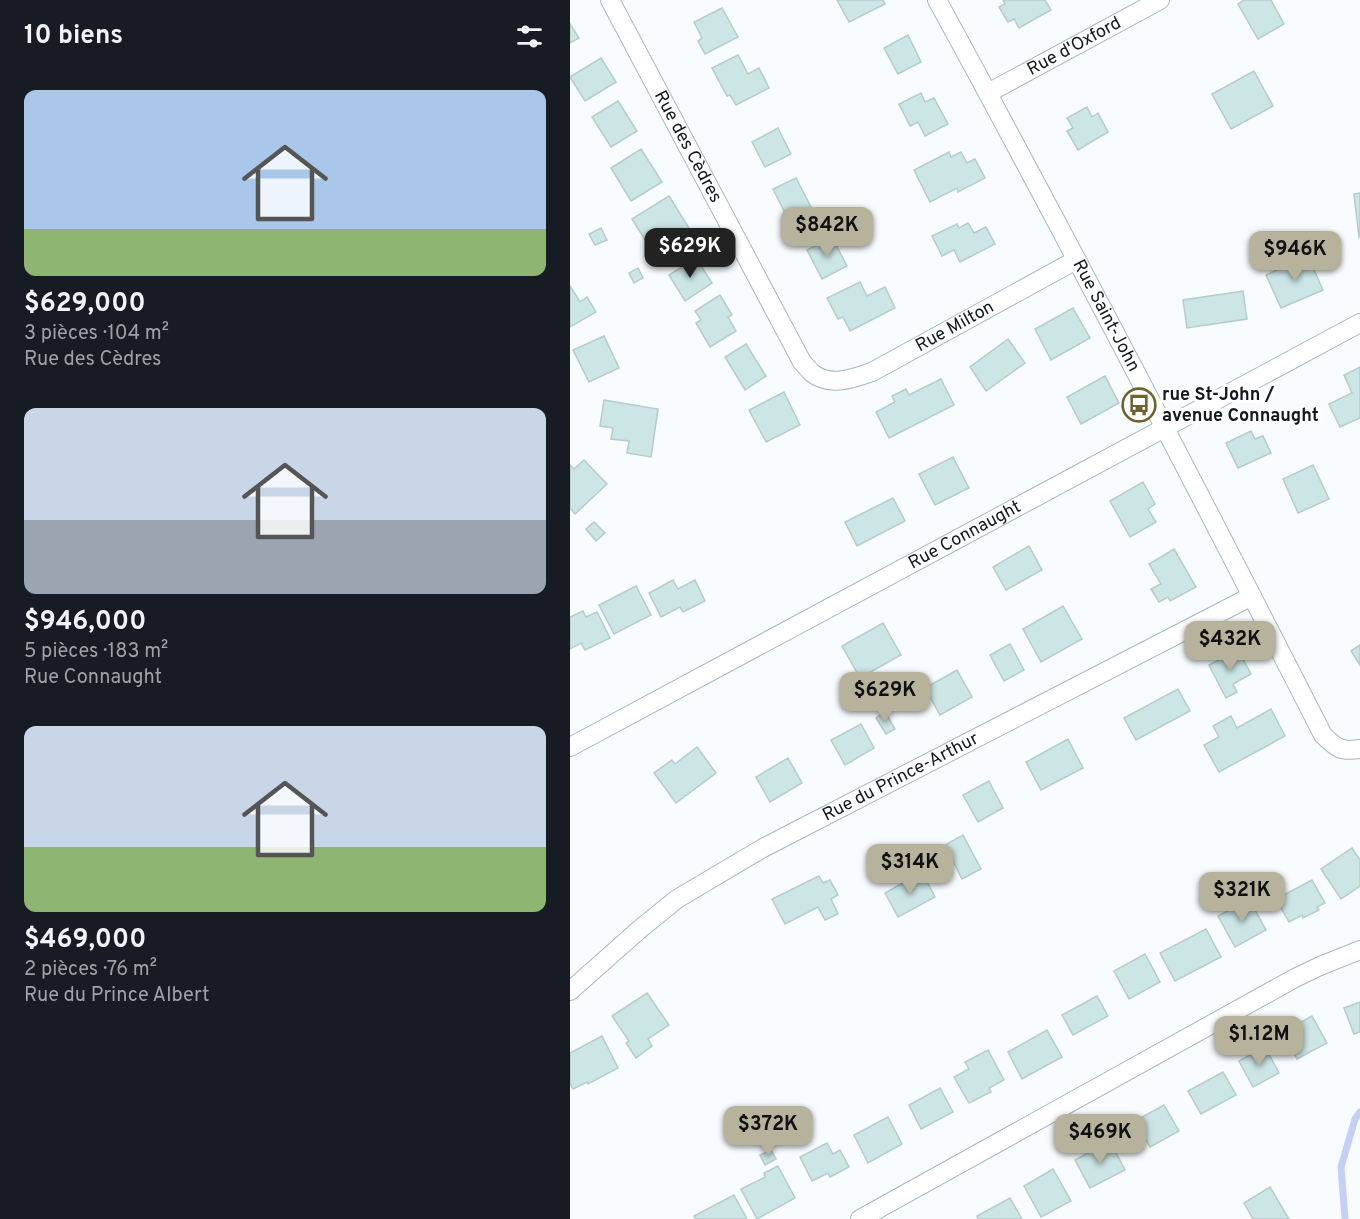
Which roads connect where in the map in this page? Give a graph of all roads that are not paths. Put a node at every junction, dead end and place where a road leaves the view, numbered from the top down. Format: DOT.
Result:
graph roads {
  1 [pos="610,0"];
  2 [pos="937,0"];
  3 [pos="1160,0"];
  4 [pos="988,93"];
  5 [pos="1076,260"];
  6 [pos="1360,323"];
  7 [pos="828,381"];
  8 [pos="1164,429"];
  9 [pos="1252,596"];
  10 [pos="570,747"];
  11 [pos="1355,750"];
  12 [pos="1360,950"];
  13 [pos="570,991"];
  14 [pos="860,1219"];
  1 -- 7 [label="street, Rue des Cèdres"];
  2 -- 4 [label="street, Rue Saint-John"];
  3 -- 4 [label="street, Rue d'Oxford"];
  4 -- 5 [label="street, Rue Saint-John"];
  5 -- 7 [label="street, Rue Milton"];
  5 -- 8 [label="street, Rue Saint-John"];
  6 -- 8 [label="street, Rue Connaught"];
  8 -- 9 [label="street, Rue Saint-John"];
  8 -- 10 [label="street, Rue Connaught"];
  9 -- 11 [label="street, Rue Saint-John"];
  9 -- 13 [label="street, Rue du Prince-Arthur"];
  12 -- 14 [label="street"];
}
